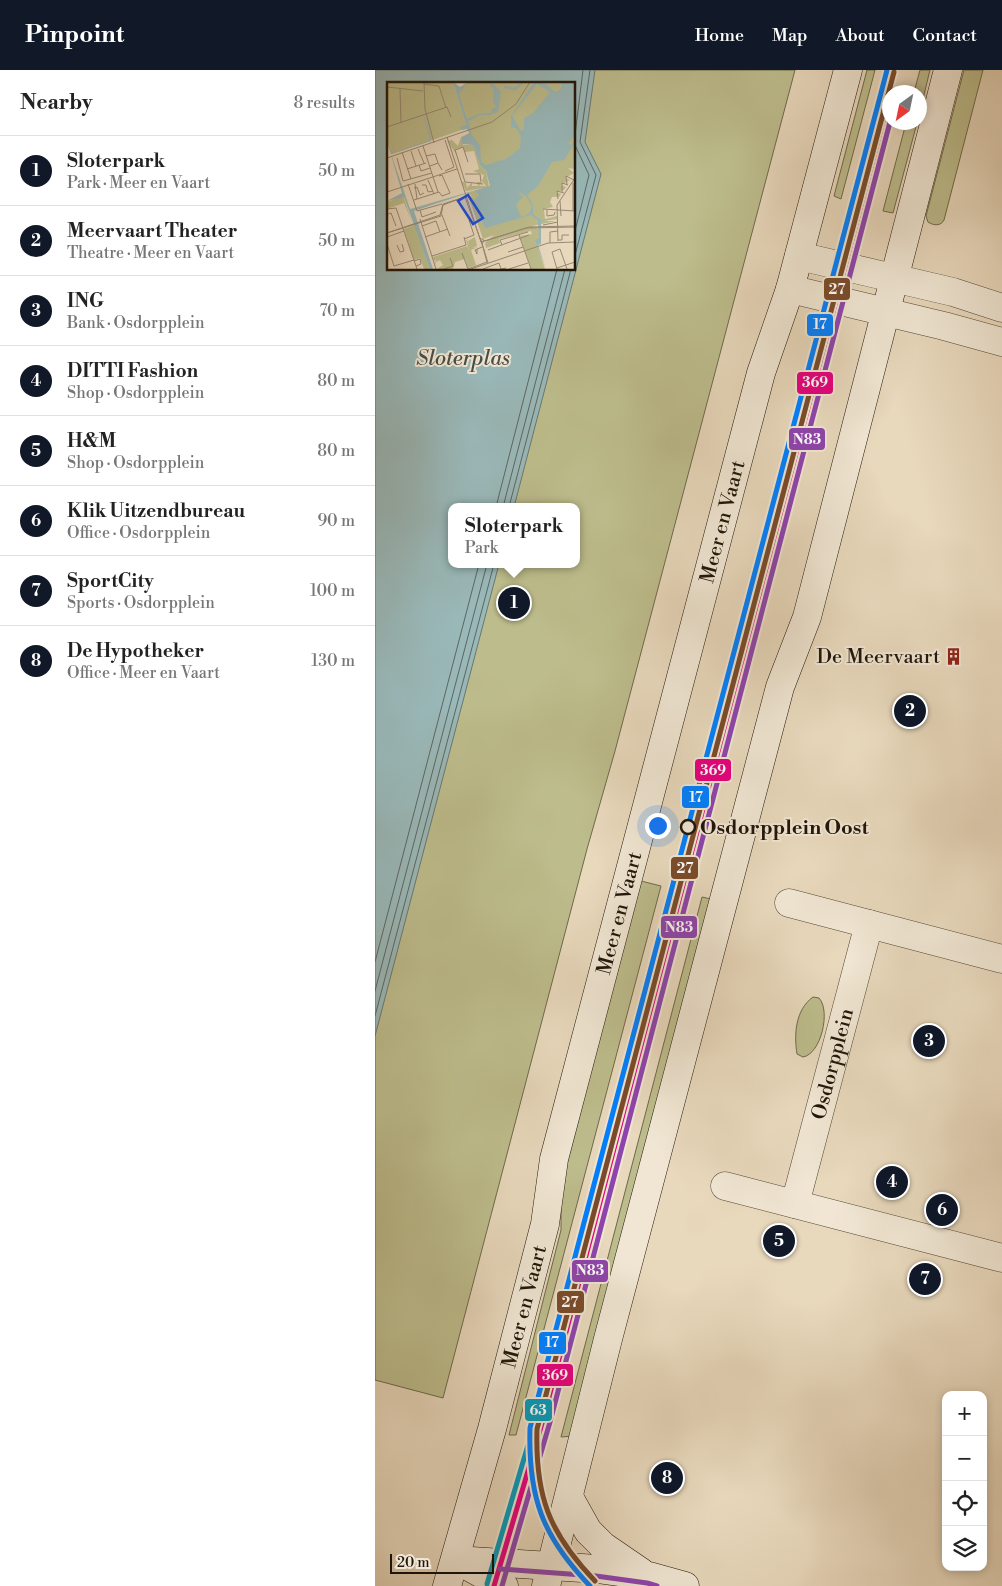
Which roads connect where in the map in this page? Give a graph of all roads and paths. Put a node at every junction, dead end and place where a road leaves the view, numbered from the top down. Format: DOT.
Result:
graph roads {
  1 [pos="848,70"];
  2 [pos="948,70"];
  3 [pos="799,256"];
  4 [pos="894,278"];
  5 [pos="790,289"];
  6 [pos="1002,308"];
  7 [pos="885,313"];
  8 [pos="1002,342"];
  9 [pos="789,903"];
  10 [pos="869,924"];
  11 [pos="1002,959"];
  12 [pos="725,1186"];
  13 [pos="795,1204"];
  14 [pos="1002,1258"];
  15 [pos="569,1497"];
  16 [pos="456,1560"];
  17 [pos="549,1576"];
  18 [pos="649,1576"];
  19 [pos="447,1586"];
  20 [pos="504,1586"];
  21 [pos="685,1586"];
  1 -- 3 [label="main road, Meer en Vaart"];
  2 -- 4 [label="main road"];
  3 -- 4 [label="main road"];
  3 -- 5 [label="main road, Meer en Vaart"];
  4 -- 6 [label="main road"];
  4 -- 7 [label="main road"];
  5 -- 7 [label="main road"];
  5 -- 16 [label="main road, Meer en Vaart"];
  7 -- 8 [label="main road"];
  7 -- 15 [label="main road"];
  9 -- 10 [label="main road"];
  10 -- 11 [label="main road"];
  10 -- 13 [label="main road, Osdorpplein"];
  12 -- 13 [label="main road"];
  13 -- 14 [label="main road"];
  15 -- 17 [label="main road"];
  15 -- 18 [label="main road"];
  16 -- 17 [label="main road"];
  16 -- 19 [label="main road, Meer en Vaart"];
  16 -- 20 [label="main road"];
  17 -- 18 [label="main road"];
  18 -- 21 [label="main road"];
}
